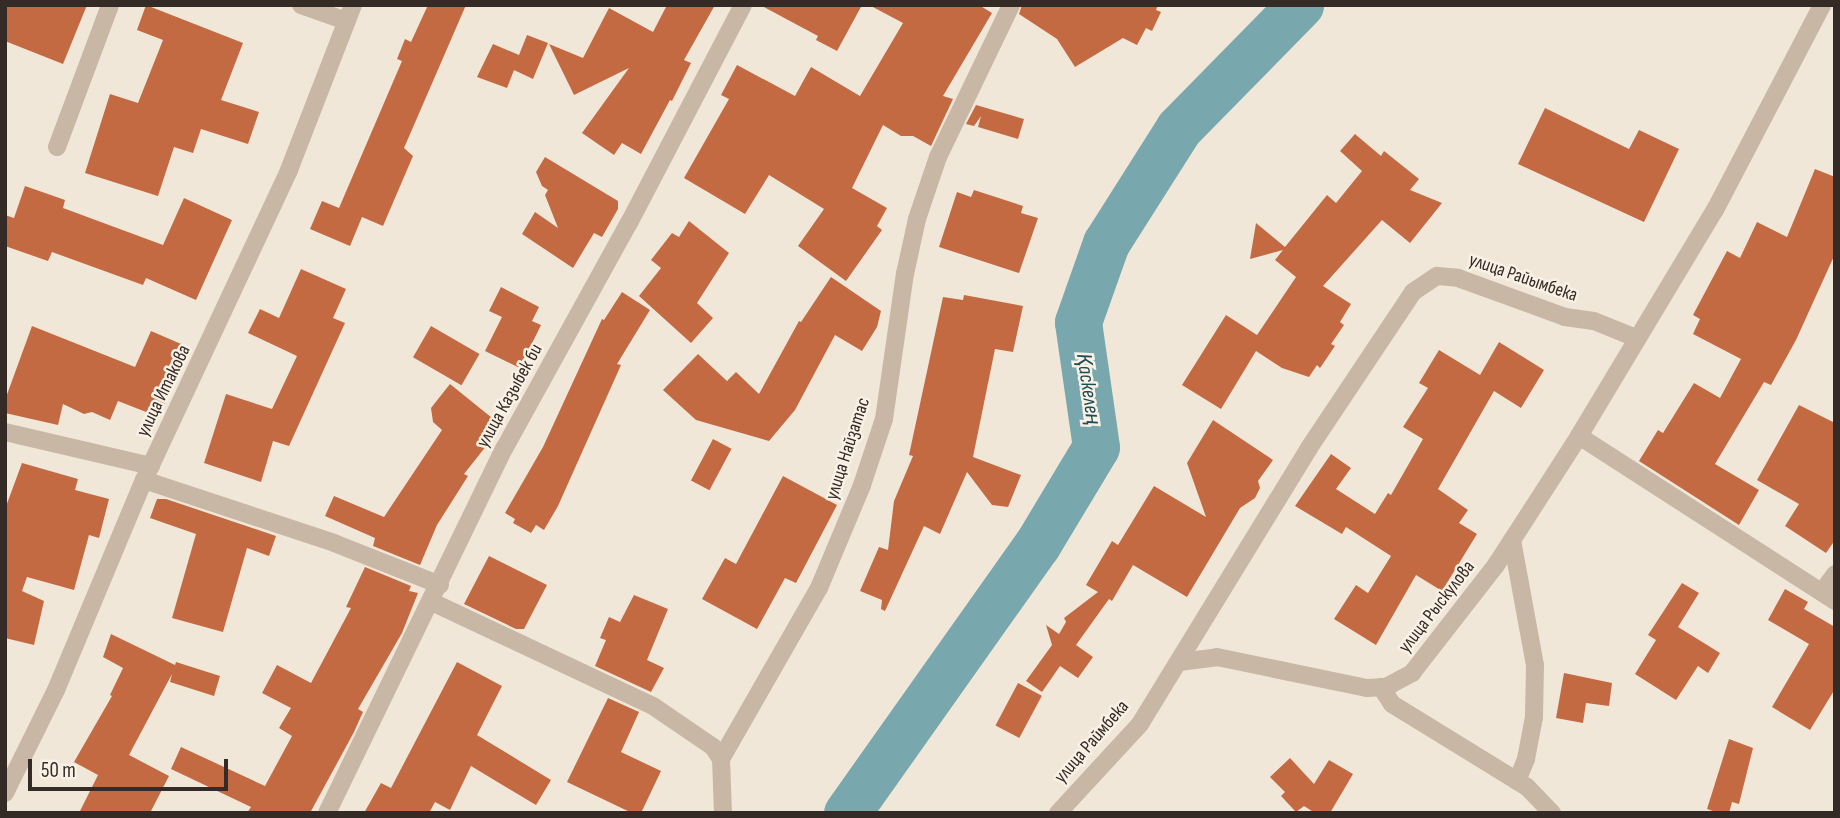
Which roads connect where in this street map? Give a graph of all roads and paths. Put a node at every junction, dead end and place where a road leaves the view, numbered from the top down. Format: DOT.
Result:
graph roads {
  1 [pos="110,5"];
  2 [pos="301,5"];
  3 [pos="743,5"];
  4 [pos="1011,5"];
  5 [pos="1822,5"];
  6 [pos="350,13"];
  7 [pos="57,147"];
  8 [pos="1636,338"];
  9 [pos="5,432"];
  10 [pos="1579,436"];
  11 [pos="147,473"];
  12 [pos="1512,540"];
  13 [pos="1835,574"];
  14 [pos="440,585"];
  15 [pos="1829,596"];
  16 [pos="432,602"];
  17 [pos="1179,662"];
  18 [pos="1381,687"];
  19 [pos="13,757"];
  20 [pos="721,759"];
  21 [pos="1517,780"];
  22 [pos="5,793"];
  23 [pos="327,813"];
  24 [pos="723,813"];
  25 [pos="1058,813"];
  26 [pos="1552,813"];
  1 -- 7 [label="street"];
  2 -- 6 [label="street"];
  3 -- 14 [label="street, улица Казыбек би"];
  4 -- 20 [label="street, улица Найзатас"];
  5 -- 8 [label="street"];
  6 -- 11 [label="street, улица Итакова"];
  8 -- 10 [label="street, улица Рыскулова"];
  8 -- 17 [label="street, улица Райымбека"];
  9 -- 11 [label="street"];
  10 -- 12 [label="street, улица Рыскулова"];
  10 -- 15 [label="street"];
  11 -- 14 [label="street"];
  11 -- 19 [label="street, улица Итакова"];
  12 -- 18 [label="street, улица Рыскулова"];
  12 -- 21 [label="street"];
  13 -- 15 [label="street"];
  14 -- 16 [label="street, улица Казыбек би"];
  16 -- 20 [label="street"];
  16 -- 23 [label="street, улица Казыбек би"];
  17 -- 18 [label="street, улица Рыскулова"];
  17 -- 25 [label="street, улица Раймбека"];
  18 -- 21 [label="street"];
  19 -- 22 [label="street, улица Итакова"];
  20 -- 24 [label="street"];
  21 -- 26 [label="street"];
}
